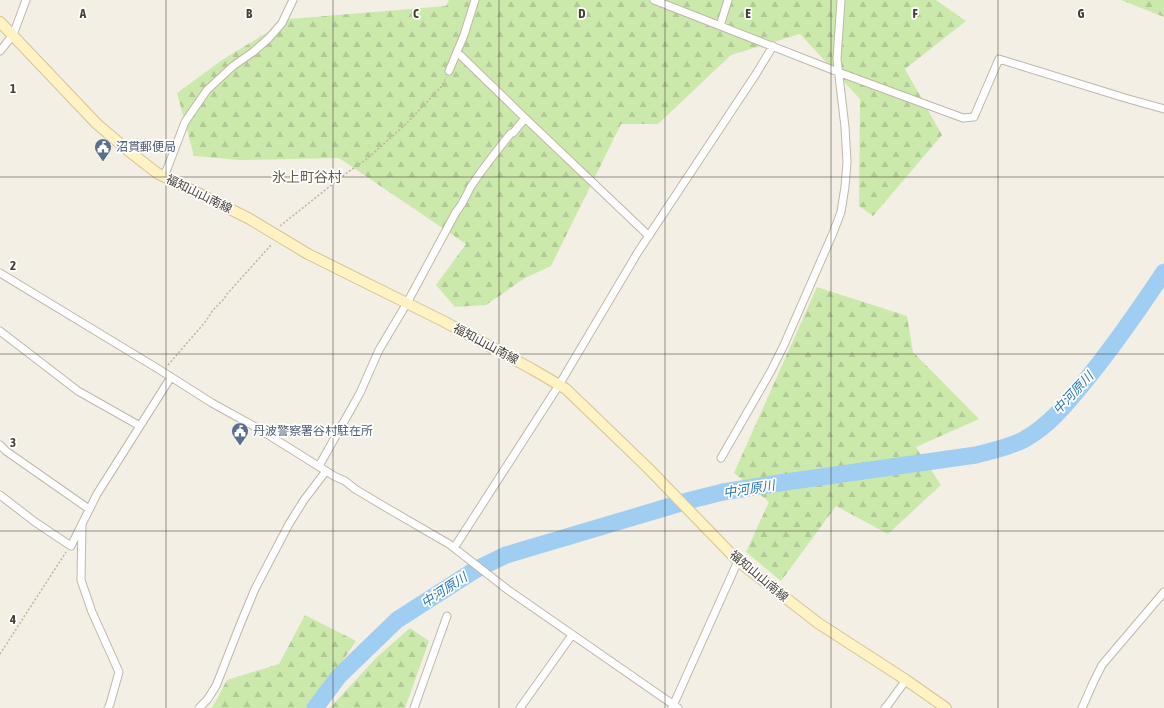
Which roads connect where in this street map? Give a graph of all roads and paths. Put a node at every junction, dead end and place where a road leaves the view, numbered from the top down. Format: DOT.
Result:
graph roads {
  1 [pos="26,0"];
  2 [pos="293,0"];
  3 [pos="475,0"];
  4 [pos="654,0"];
  5 [pos="728,0"];
  6 [pos="841,0"];
  7 [pos="0,22"];
  8 [pos="720,26"];
  9 [pos="13,35"];
  10 [pos="773,46"];
  11 [pos="0,51"];
  12 [pos="457,52"];
  13 [pos="449,71"];
  14 [pos="838,72"];
  15 [pos="1164,109"];
  16 [pos="525,118"];
  17 [pos="164,177"];
  18 [pos="276,235"];
  19 [pos="649,236"];
  20 [pos="0,273"];
  21 [pos="407,303"];
  22 [pos="0,331"];
  23 [pos="162,372"];
  24 [pos="171,377"];
  25 [pos="559,385"];
  26 [pos="140,426"];
  27 [pos="0,444"];
  28 [pos="721,458"];
  29 [pos="319,466"];
  30 [pos="326,471"];
  31 [pos="0,496"];
  32 [pos="89,509"];
  33 [pos="82,522"];
  34 [pos="71,546"];
  35 [pos="454,548"];
  36 [pos="738,561"];
  37 [pos="1164,592"];
  38 [pos="448,616"];
  39 [pos="572,635"];
  40 [pos="0,654"];
  41 [pos="906,680"];
  42 [pos="675,707"];
  43 [pos="108,708"];
  44 [pos="199,708"];
  45 [pos="414,708"];
  46 [pos="520,708"];
  47 [pos="885,708"];
  48 [pos="946,708"];
  49 [pos="1082,708"];
  1 -- 9 [label="street"];
  2 -- 17 [label="street"];
  3 -- 12 [label="street"];
  4 -- 8 [label="street"];
  5 -- 8 [label="street"];
  6 -- 14 [label="street"];
  7 -- 9 [label="main road, 福知山山南線"];
  8 -- 10 [label="street"];
  9 -- 11 [label="street"];
  9 -- 17 [label="main road, 福知山山南線"];
  10 -- 14 [label="street"];
  10 -- 19 [label="street"];
  12 -- 13 [label="street"];
  12 -- 16 [label="street"];
  13 -- 18 [label="path"];
  14 -- 15 [label="street"];
  14 -- 28 [label="street"];
  16 -- 19 [label="street"];
  16 -- 21 [label="street"];
  17 -- 18 [label="main road, 福知山山南線"];
  18 -- 21 [label="main road, 福知山山南線"];
  18 -- 23 [label="path"];
  19 -- 25 [label="street"];
  20 -- 23 [label="street"];
  21 -- 25 [label="main road, 福知山山南線"];
  21 -- 29 [label="street"];
  22 -- 26 [label="street"];
  23 -- 24 [label="street"];
  24 -- 26 [label="street"];
  24 -- 29 [label="street"];
  25 -- 35 [label="street"];
  25 -- 36 [label="main road, 福知山山南線"];
  26 -- 32 [label="street"];
  27 -- 32 [label="street"];
  29 -- 30 [label="street"];
  30 -- 35 [label="street"];
  30 -- 44 [label="street"];
  31 -- 34 [label="street"];
  32 -- 33 [label="street"];
  33 -- 34 [label="street"];
  33 -- 43 [label="street"];
  34 -- 40 [label="path"];
  35 -- 39 [label="street"];
  36 -- 41 [label="main road, 福知山山南線"];
  36 -- 42 [label="street"];
  37 -- 49 [label="street"];
  38 -- 45 [label="street"];
  39 -- 42 [label="street"];
  39 -- 46 [label="street"];
  41 -- 47 [label="street"];
  41 -- 48 [label="main road, 福知山山南線"];
}
